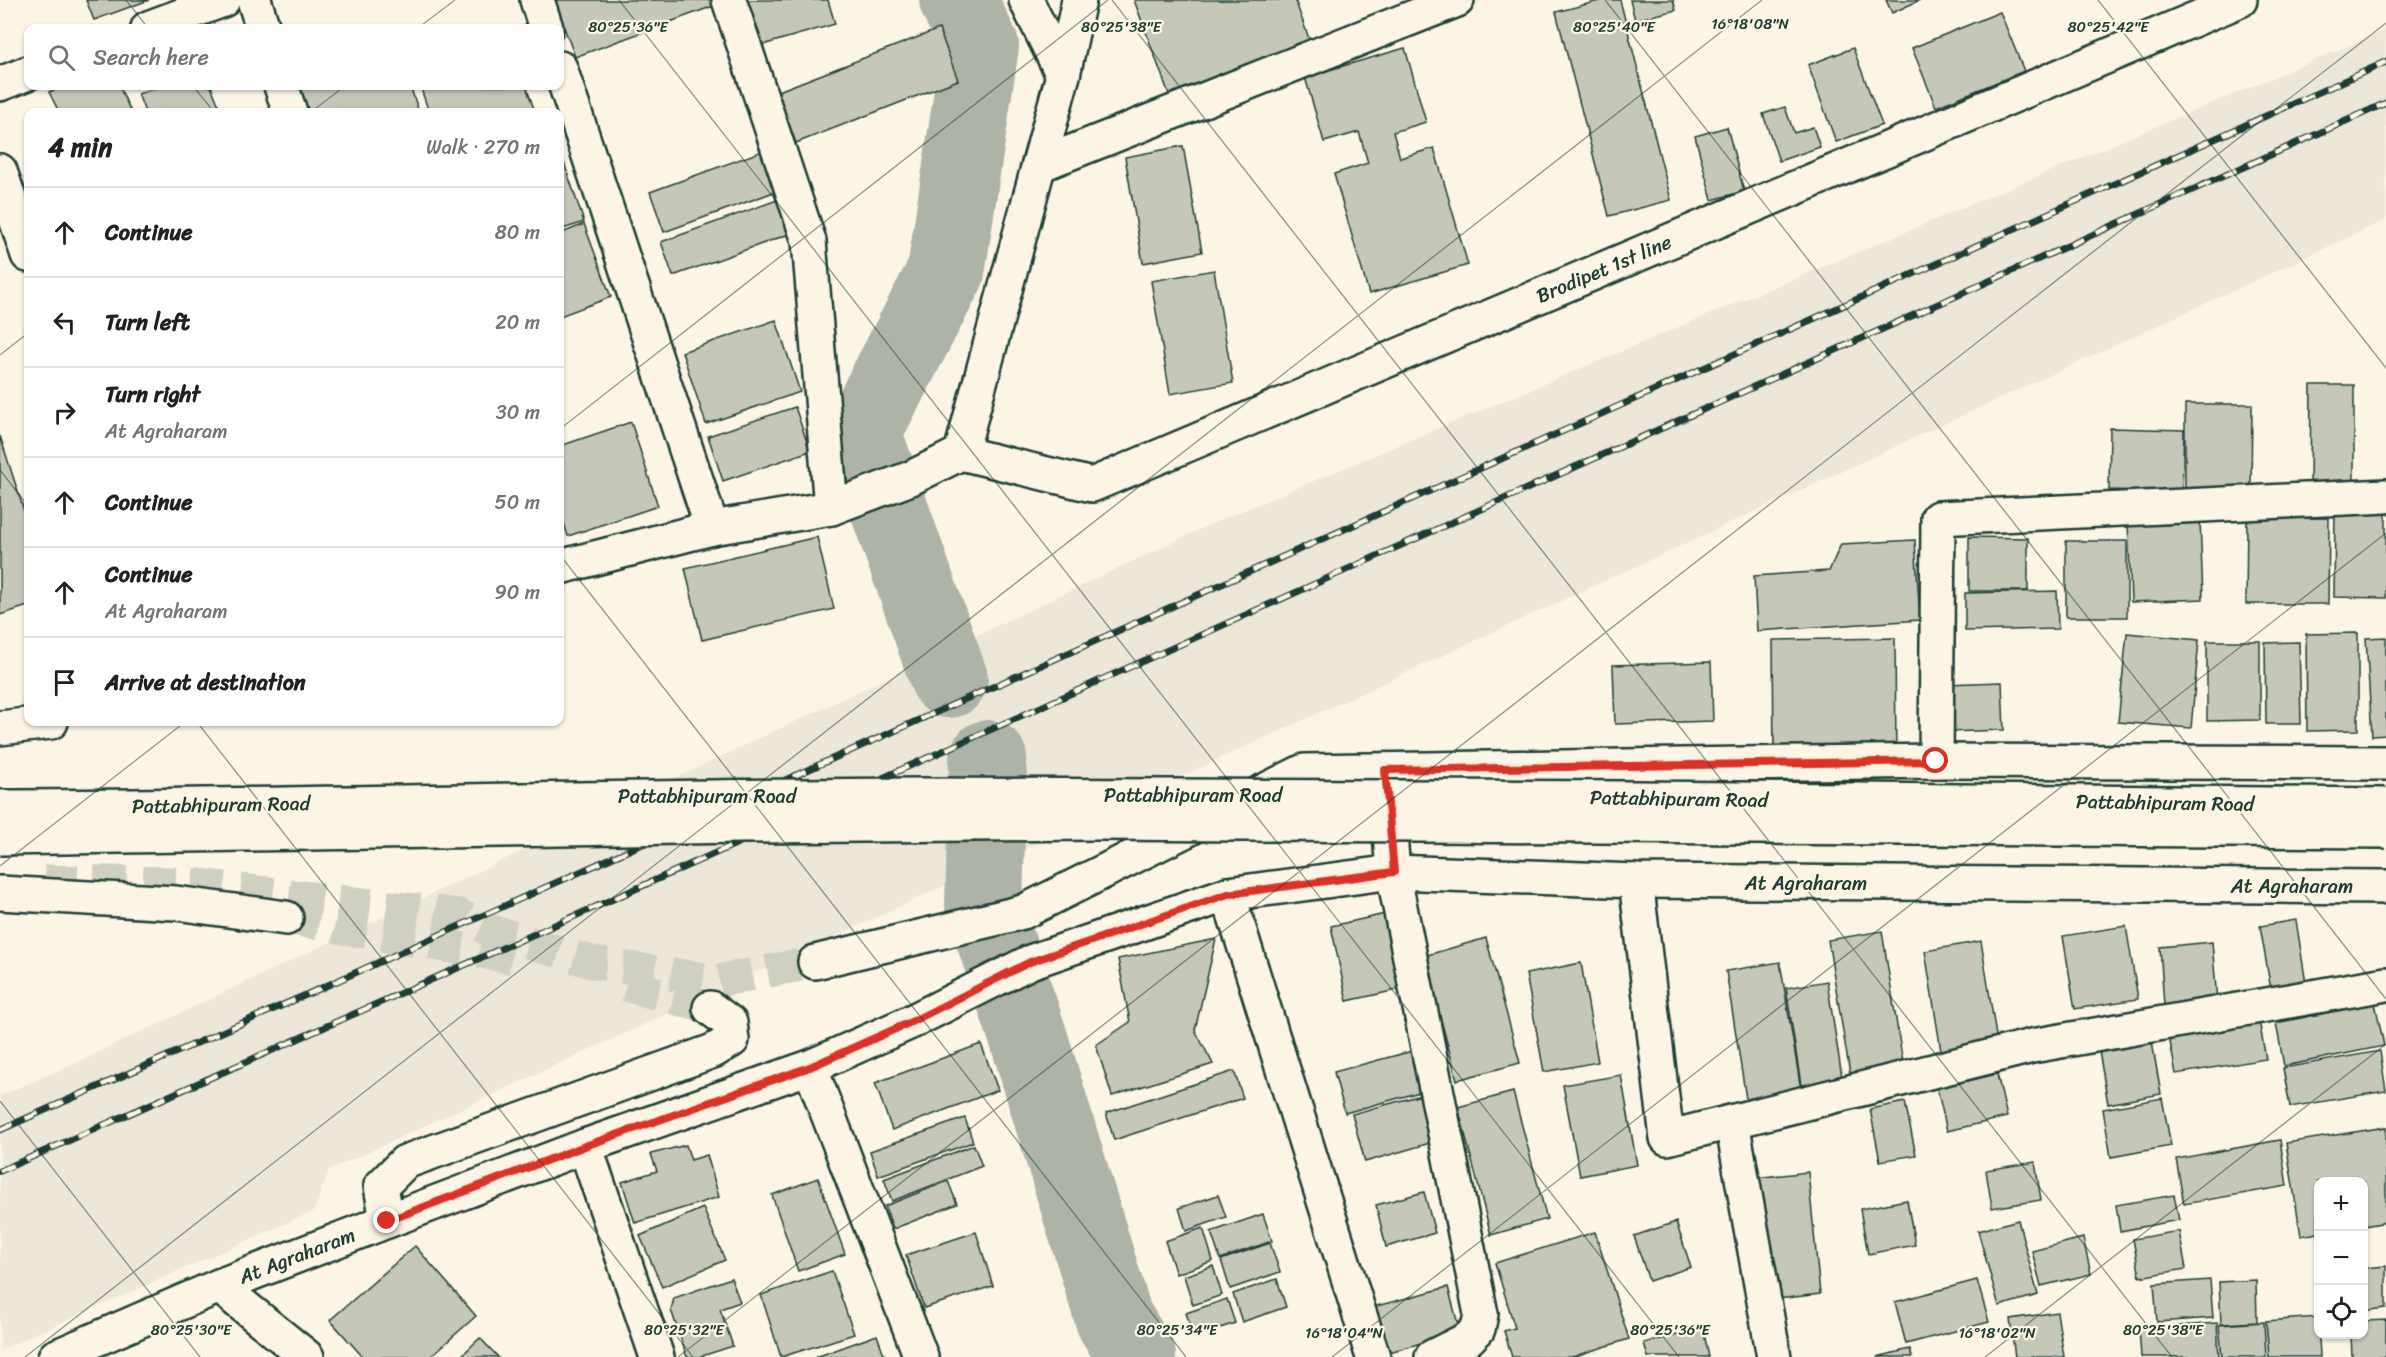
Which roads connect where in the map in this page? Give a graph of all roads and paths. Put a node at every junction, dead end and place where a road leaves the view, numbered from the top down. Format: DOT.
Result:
graph roads {
  1 [pos="223,0"];
  2 [pos="254,0"];
  3 [pos="537,0"];
  4 [pos="729,0"];
  5 [pos="1026,0"];
  6 [pos="1079,0"];
  7 [pos="1457,0"];
  8 [pos="2240,0"];
  9 [pos="159,24"];
  10 [pos="262,24"];
  11 [pos="545,24"];
  12 [pos="24,75"];
  13 [pos="1063,75"];
  14 [pos="564,80"];
  15 [pos="0,84"];
  16 [pos="282,90"];
  17 [pos="289,108"];
  18 [pos="1039,165"];
  19 [pos="0,171"];
  20 [pos="24,243"];
  21 [pos="962,453"];
  22 [pos="2386,496"];
  23 [pos="845,502"];
  24 [pos="712,528"];
  25 [pos="564,566"];
  26 [pos="24,725"];
  27 [pos="0,728"];
  28 [pos="1936,761"];
  29 [pos="2386,763"];
  30 [pos="1385,770"];
  31 [pos="2386,805"];
  32 [pos="0,807"];
  33 [pos="2386,831"];
  34 [pos="0,838"];
  35 [pos="1394,872"];
  36 [pos="1636,881"];
  37 [pos="2386,886"];
  38 [pos="0,893"];
  39 [pos="1228,894"];
  40 [pos="2386,896"];
  41 [pos="286,918"];
  42 [pos="815,962"];
  43 [pos="2386,984"];
  44 [pos="710,1008"];
  45 [pos="810,1067"];
  46 [pos="1732,1122"];
  47 [pos="585,1146"];
  48 [pos="387,1221"];
  49 [pos="219,1286"];
  50 [pos="55,1357"];
  51 [pos="307,1357"];
  52 [pos="657,1357"];
  53 [pos="921,1357"];
  54 [pos="1373,1357"];
  55 [pos="1432,1357"];
  56 [pos="1774,1357"];
  1 -- 9 [label="street"];
  2 -- 10 [label="street"];
  3 -- 11 [label="street"];
  4 -- 23 [label="street"];
  5 -- 13 [label="street"];
  6 -- 13 [label="street"];
  7 -- 18 [label="street"];
  8 -- 21 [label="street, Brodipet 1st line"];
  12 -- 15 [label="street"];
  13 -- 18 [label="street"];
  14 -- 24 [label="street"];
  16 -- 17 [label="street"];
  18 -- 21 [label="street"];
  19 -- 20 [label="street"];
  21 -- 23 [label="street"];
  22 -- 28 [label="street"];
  23 -- 24 [label="street"];
  24 -- 25 [label="street"];
  26 -- 27 [label="street"];
  28 -- 29 [label="street"];
  28 -- 30 [label="street"];
  30 -- 35 [label="street"];
  30 -- 42 [label="street"];
  31 -- 32 [label="street, Pattabhipuram Road, bridge"];
  33 -- 34 [label="street, Pattabhipuram Road, bridge"];
  35 -- 36 [label="street, At Agraharam"];
  35 -- 39 [label="street, At Agraharam"];
  35 -- 55 [label="street"];
  36 -- 37 [label="street, At Agraharam"];
  36 -- 46 [label="street"];
  37 -- 40 [label="street"];
  38 -- 41 [label="street"];
  39 -- 45 [label="street, At Agraharam"];
  39 -- 54 [label="street"];
  43 -- 46 [label="street"];
  44 -- 48 [label="street"];
  45 -- 47 [label="street, At Agraharam"];
  45 -- 53 [label="street"];
  46 -- 56 [label="street"];
  47 -- 48 [label="street, At Agraharam"];
  47 -- 52 [label="street"];
  48 -- 49 [label="street, At Agraharam"];
  49 -- 50 [label="street, At Agraharam"];
  49 -- 51 [label="street"];
}
